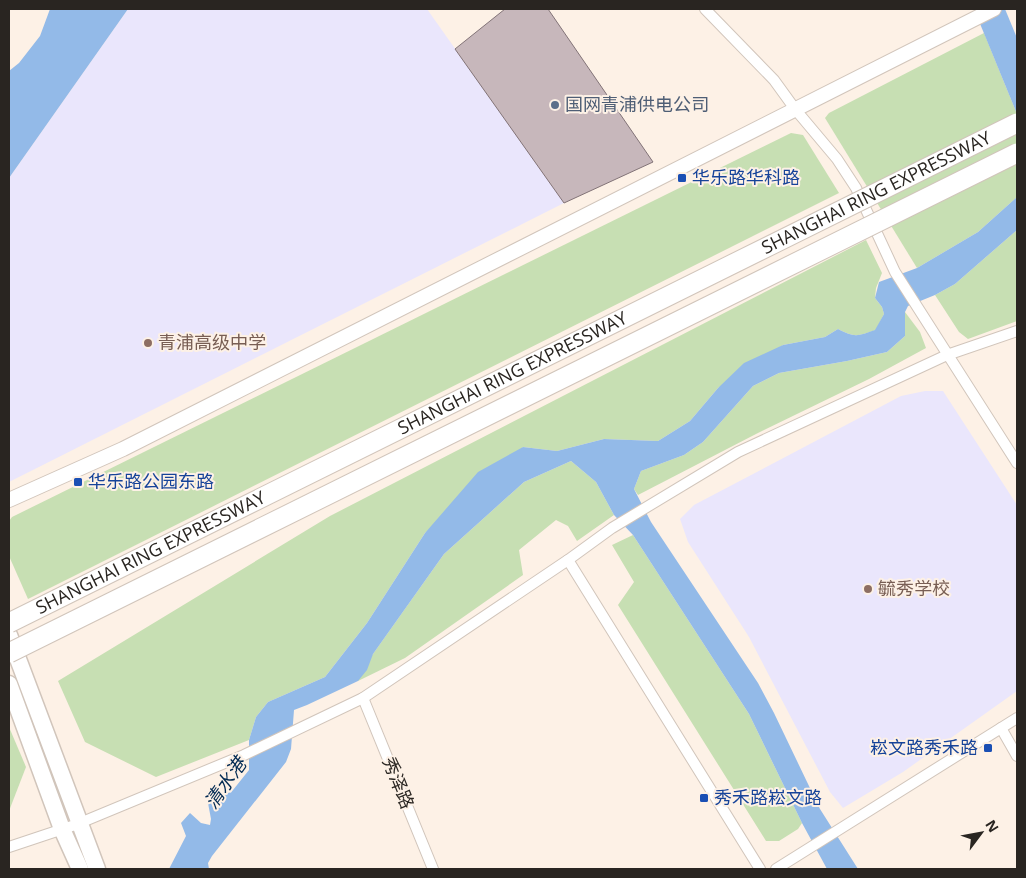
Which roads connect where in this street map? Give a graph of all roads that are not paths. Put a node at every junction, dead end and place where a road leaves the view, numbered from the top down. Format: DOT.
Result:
graph roads {
  1 [pos="705,9"];
  2 [pos="994,9"];
  3 [pos="796,109"];
  4 [pos="1017,123"];
  5 [pos="1017,153"];
  6 [pos="1017,330"];
  7 [pos="947,355"];
  8 [pos="1017,463"];
  9 [pos="9,500"];
  10 [pos="568,560"];
  11 [pos="9,623"];
  12 [pos="9,635"];
  13 [pos="9,652"];
  14 [pos="9,684"];
  15 [pos="363,698"];
  16 [pos="1017,718"];
  17 [pos="1001,728"];
  18 [pos="1017,756"];
  19 [pos="72,826"];
  20 [pos="9,847"];
  21 [pos="80,869"];
  22 [pos="97,869"];
  23 [pos="433,869"];
  24 [pos="760,869"];
  25 [pos="776,869"];
  1 -- 3 [label="street"];
  2 -- 3 [label="street"];
  3 -- 7 [label="street"];
  3 -- 9 [label="street"];
  4 -- 11 [label="highway, SHANGHAI RING EXPRESSWAY, bridge"];
  5 -- 13 [label="highway, SHANGHAI RING EXPRESSWAY, bridge"];
  6 -- 7 [label="street"];
  7 -- 8 [label="street"];
  7 -- 10 [label="street"];
  10 -- 15 [label="street"];
  10 -- 24 [label="street"];
  12 -- 19 [label="main road"];
  14 -- 19 [label="main road"];
  15 -- 19 [label="street"];
  15 -- 23 [label="street, 秀泽路"];
  16 -- 17 [label="street"];
  17 -- 18 [label="street"];
  17 -- 25 [label="street"];
  19 -- 20 [label="street"];
  19 -- 21 [label="main road"];
  19 -- 22 [label="main road"];
}
